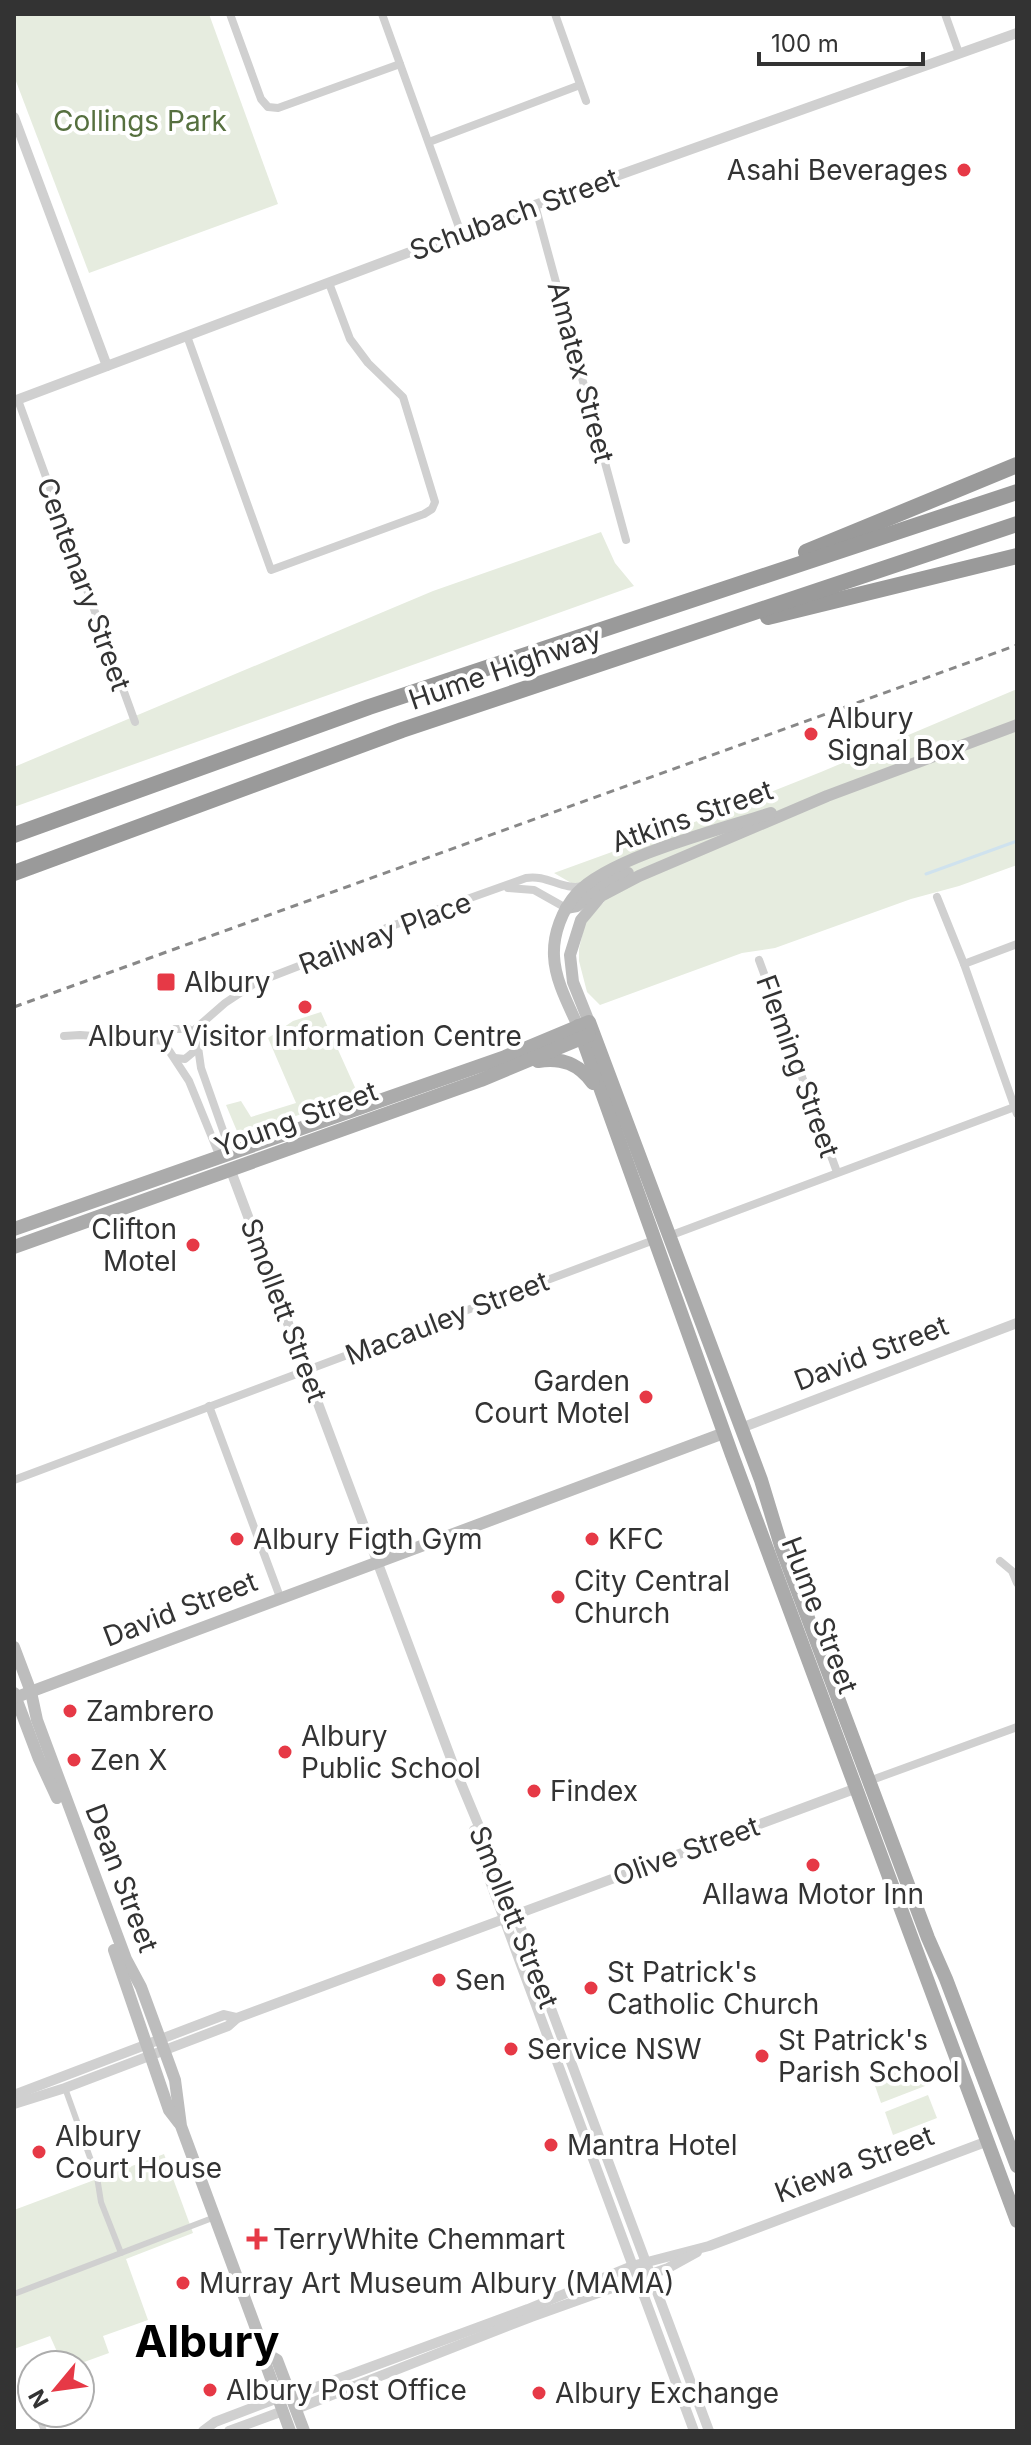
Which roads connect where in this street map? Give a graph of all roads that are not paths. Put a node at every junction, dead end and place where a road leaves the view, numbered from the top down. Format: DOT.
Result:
graph roads {
  1 [pos="230,14"];
  2 [pos="382,14"];
  3 [pos="555,14"];
  4 [pos="945,14"];
  5 [pos="1017,33"];
  6 [pos="959,53"];
  7 [pos="400,64"];
  8 [pos="580,85"];
  9 [pos="586,101"];
  10 [pos="14,117"];
  11 [pos="429,142"];
  12 [pos="535,205"];
  13 [pos="461,233"];
  14 [pos="329,283"];
  15 [pos="187,336"];
  16 [pos="107,366"];
  17 [pos="16,400"];
  18 [pos="1017,465"];
  19 [pos="1017,492"];
  20 [pos="1017,524"];
  21 [pos="626,540"];
  22 [pos="1017,556"];
  23 [pos="599,632"];
  24 [pos="472,707"];
  25 [pos="135,722"];
  26 [pos="1017,725"];
  27 [pos="827,796"];
  28 [pos="14,835"];
  29 [pos="684,858"];
  30 [pos="14,873"];
  31 [pos="600,875"];
  32 [pos="500,888"];
  33 [pos="937,897"];
  34 [pos="566,908"];
  35 [pos="1017,944"];
  36 [pos="759,960"];
  37 [pos="964,964"];
  38 [pos="585,1030"];
  39 [pos="193,1031"];
  40 [pos="64,1036"];
  41 [pos="166,1041"];
  42 [pos="197,1049"];
  43 [pos="175,1058"];
  44 [pos="527,1063"];
  45 [pos="605,1104"];
  46 [pos="1016,1109"];
  47 [pos="226,1155"];
  48 [pos="231,1171"];
  49 [pos="837,1172"];
  50 [pos="14,1229"];
  51 [pos="662,1238"];
  52 [pos="14,1247"];
  53 [pos="1017,1323"];
  54 [pos="307,1370"];
  55 [pos="209,1406"];
  56 [pos="741,1428"];
  57 [pos="724,1433"];
  58 [pos="14,1480"];
  59 [pos="1000,1561"];
  60 [pos="377,1563"];
  61 [pos="1017,1583"];
  62 [pos="280,1597"];
  63 [pos="14,1647"];
  64 [pos="31,1692"];
  65 [pos="15,1695"];
  66 [pos="1017,1727"];
  67 [pos="453,1764"];
  68 [pos="863,1784"];
  69 [pos="516,1915"];
  70 [pos="504,1919"];
  71 [pos="554,2016"];
  72 [pos="542,2020"];
  73 [pos="162,2044"];
  74 [pos="148,2050"];
  75 [pos="65,2088"];
  76 [pos="14,2095"];
  77 [pos="14,2104"];
  78 [pos="181,2126"];
  79 [pos="1011,2132"];
  80 [pos="988,2141"];
  81 [pos="1017,2166"];
  82 [pos="215,2217"];
  83 [pos="1017,2221"];
  84 [pos="709,2246"];
  85 [pos="121,2253"];
  86 [pos="645,2263"];
  87 [pos="632,2266"];
  88 [pos="650,2275"];
  89 [pos="638,2279"];
  90 [pos="14,2294"];
  91 [pos="529,2313"];
  92 [pos="265,2353"];
  93 [pos="278,2398"];
  94 [pos="290,2405"];
  95 [pos="203,2431"];
  96 [pos="229,2431"];
  97 [pos="290,2431"];
  98 [pos="304,2431"];
  99 [pos="694,2431"];
  100 [pos="709,2431"];
  1 -- 7 [label="street"];
  2 -- 7 [label="street"];
  3 -- 8 [label="street"];
  4 -- 6 [label="street"];
  5 -- 6 [label="street, Schubach Street"];
  6 -- 12 [label="street, Schubach Street"];
  7 -- 11 [label="street"];
  8 -- 9 [label="street"];
  8 -- 11 [label="street"];
  10 -- 16 [label="street"];
  11 -- 13 [label="street"];
  12 -- 13 [label="street, Schubach Street"];
  12 -- 21 [label="street, Amatex Street"];
  13 -- 14 [label="street, Schubach Street"];
  14 -- 15 [label="street, Schubach Street"];
  14 -- 15 [label="street"];
  15 -- 16 [label="street, Schubach Street"];
  16 -- 17 [label="street, Schubach Street"];
  17 -- 25 [label="street, Centenary Street"];
  18 -- 23 [label="highway"];
  19 -- 23 [label="highway, Hume Highway"];
  20 -- 24 [label="highway, Hume Highway"];
  22 -- 24 [label="highway"];
  23 -- 28 [label="highway, Hume Highway"];
  24 -- 30 [label="highway, Hume Highway"];
  26 -- 27 [label="main road, Atkins Street"];
  27 -- 29 [label="main road, Atkins Street"];
  27 -- 31 [label="main road, Atkins Street"];
  29 -- 34 [label="main road"];
  29 -- 38 [label="main road, Atkins Street"];
  31 -- 32 [label="street, Railway Place"];
  31 -- 34 [label="main road, Atkins Street"];
  32 -- 34 [label="street, Railway Place"];
  32 -- 39 [label="street, Railway Place"];
  33 -- 37 [label="street"];
  34 -- 38 [label="main road, Atkins Street"];
  35 -- 37 [label="street"];
  36 -- 49 [label="street, Fleming Street"];
  37 -- 46 [label="street"];
  38 -- 44 [label="main road, Young Street"];
  38 -- 45 [label="main road, Hume Street"];
  38 -- 47 [label="main road, Young Street"];
  38 -- 51 [label="main road, Hume Street"];
  39 -- 41 [label="street"];
  39 -- 42 [label="street"];
  40 -- 41 [label="street"];
  41 -- 43 [label="street"];
  42 -- 43 [label="street"];
  42 -- 47 [label="street"];
  43 -- 47 [label="street"];
  44 -- 45 [label="main road"];
  44 -- 48 [label="main road, Young Street"];
  45 -- 51 [label="main road, Hume Street"];
  46 -- 49 [label="street, Macauley Street"];
  47 -- 48 [label="main road"];
  47 -- 50 [label="main road, Young Street"];
  48 -- 52 [label="main road, Young Street"];
  48 -- 54 [label="street, Smollett Street"];
  49 -- 51 [label="street, Macauley Street"];
  51 -- 54 [label="street, Macauley Street"];
  51 -- 56 [label="main road, Hume Street"];
  51 -- 57 [label="main road, Hume Street"];
  53 -- 56 [label="street, David Street"];
  54 -- 55 [label="street, Macauley Street"];
  54 -- 60 [label="street, Smollett Street"];
  55 -- 58 [label="street, Macauley Street"];
  55 -- 62 [label="street"];
  56 -- 57 [label="main road"];
  56 -- 68 [label="main road, Hume Street"];
  57 -- 60 [label="main road, David Street"];
  57 -- 68 [label="main road, Hume Street"];
  59 -- 61 [label="street"];
  60 -- 62 [label="main road, David Street"];
  60 -- 67 [label="street, Smollett Street"];
  62 -- 64 [label="main road, David Street"];
  63 -- 64 [label="main road, Dean Street"];
  64 -- 65 [label="main road, David Street"];
  64 -- 73 [label="main road, Dean Street"];
  65 -- 74 [label="main road, Dean Street"];
  66 -- 68 [label="street, Olive Street"];
  67 -- 69 [label="street, Smollett Street"];
  67 -- 70 [label="street, Smollett Street"];
  68 -- 69 [label="street, Olive Street"];
  68 -- 79 [label="main road, Hume Street"];
  68 -- 80 [label="main road, Hume Street"];
  69 -- 70 [label="street, Olive Street"];
  69 -- 71 [label="street, Smollett Street"];
  70 -- 72 [label="street, Smollett Street"];
  70 -- 73 [label="street"];
  71 -- 72 [label="street"];
  71 -- 86 [label="street, Smollett Street"];
  72 -- 87 [label="street, Smollett Street"];
  73 -- 74 [label="street"];
  73 -- 78 [label="main road, Dean Street"];
  74 -- 75 [label="street"];
  74 -- 76 [label="street"];
  74 -- 78 [label="main road, Dean Street"];
  75 -- 77 [label="street"];
  75 -- 85 [label="street"];
  78 -- 82 [label="main road, Dean Street"];
  79 -- 80 [label="main road, Kiewa Street"];
  79 -- 81 [label="main road, Hume Street"];
  80 -- 83 [label="main road, Hume Street"];
  80 -- 84 [label="street, Kiewa Street"];
  82 -- 85 [label="street"];
  82 -- 92 [label="main road, Dean Street"];
  84 -- 86 [label="street, Kiewa Street"];
  84 -- 88 [label="street, Kiewa Street"];
  85 -- 90 [label="street"];
  86 -- 87 [label="street, Kiewa Street"];
  86 -- 88 [label="street, Smollett Street"];
  87 -- 89 [label="street, Smollett Street"];
  87 -- 91 [label="street, Kiewa Street"];
  88 -- 89 [label="street, Kiewa Street"];
  88 -- 100 [label="street, Smollett Street"];
  89 -- 91 [label="street, Kiewa Street"];
  89 -- 99 [label="street, Smollett Street"];
  91 -- 94 [label="street, Kiewa Street"];
  92 -- 93 [label="main road, Dean Street"];
  92 -- 94 [label="main road, Dean Street"];
  93 -- 94 [label="main road, Kiewa Street"];
  93 -- 95 [label="street, Kiewa Street"];
  94 -- 96 [label="street, Kiewa Street"];
  94 -- 97 [label="main road, Dean Street"];
  94 -- 98 [label="main road, Dean Street"];
}
